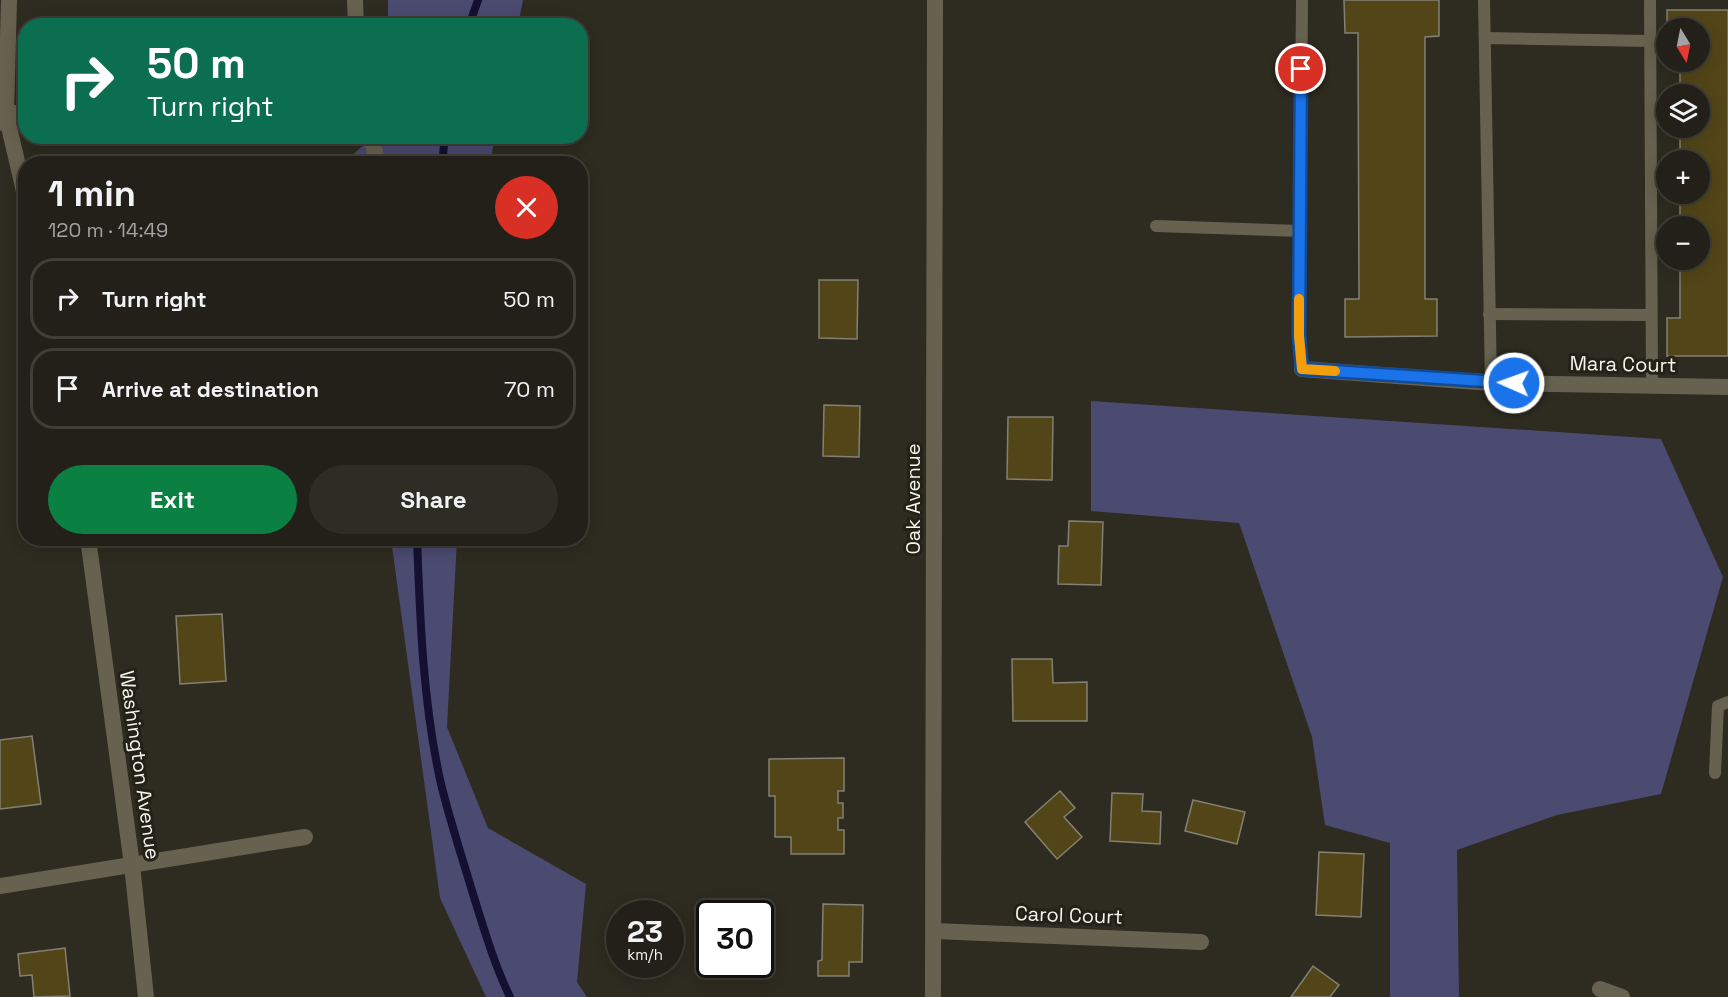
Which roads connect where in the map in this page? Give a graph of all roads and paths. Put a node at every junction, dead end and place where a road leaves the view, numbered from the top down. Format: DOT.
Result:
graph roads {
  1 [pos="9,0"];
  2 [pos="355,0"];
  3 [pos="935,0"];
  4 [pos="1302,0"];
  5 [pos="1484,0"];
  6 [pos="1650,0"];
  7 [pos="356,18"];
  8 [pos="1485,38"];
  9 [pos="1650,42"];
  10 [pos="18,113"];
  11 [pos="6,114"];
  12 [pos="0,132"];
  13 [pos="18,166"];
  14 [pos="1156,226"];
  15 [pos="1300,231"];
  16 [pos="1490,314"];
  17 [pos="1651,315"];
  18 [pos="1302,369"];
  19 [pos="1491,383"];
  20 [pos="1652,386"];
  21 [pos="1728,387"];
  22 [pos="89,546"];
  23 [pos="1728,702"];
  24 [pos="1714,773"];
  25 [pos="305,837"];
  26 [pos="132,865"];
  27 [pos="0,886"];
  28 [pos="934,931"];
  29 [pos="1201,942"];
  30 [pos="1600,989"];
  31 [pos="146,997"];
  32 [pos="933,997"];
  33 [pos="1622,997"];
  1 -- 11 [label="street"];
  2 -- 7 [label="street"];
  3 -- 28 [label="street, Oak Avenue"];
  4 -- 15 [label="lane"];
  5 -- 8 [label="lane"];
  6 -- 9 [label="lane"];
  8 -- 9 [label="lane"];
  8 -- 16 [label="lane"];
  9 -- 17 [label="lane"];
  10 -- 11 [label="street"];
  11 -- 12 [label="street"];
  11 -- 13 [label="street"];
  14 -- 15 [label="lane"];
  15 -- 18 [label="lane"];
  16 -- 17 [label="lane"];
  16 -- 19 [label="lane"];
  17 -- 20 [label="lane"];
  18 -- 19 [label="street, Mara Court"];
  19 -- 20 [label="street, Mara Court"];
  20 -- 21 [label="street, Mara Court"];
  22 -- 26 [label="street, Washington Avenue"];
  23 -- 24 [label="lane"];
  25 -- 26 [label="street"];
  26 -- 27 [label="street"];
  26 -- 31 [label="street, Washington Avenue"];
  28 -- 29 [label="street, Carol Court"];
  28 -- 32 [label="street, Oak Avenue"];
  30 -- 33 [label="street"];
}
